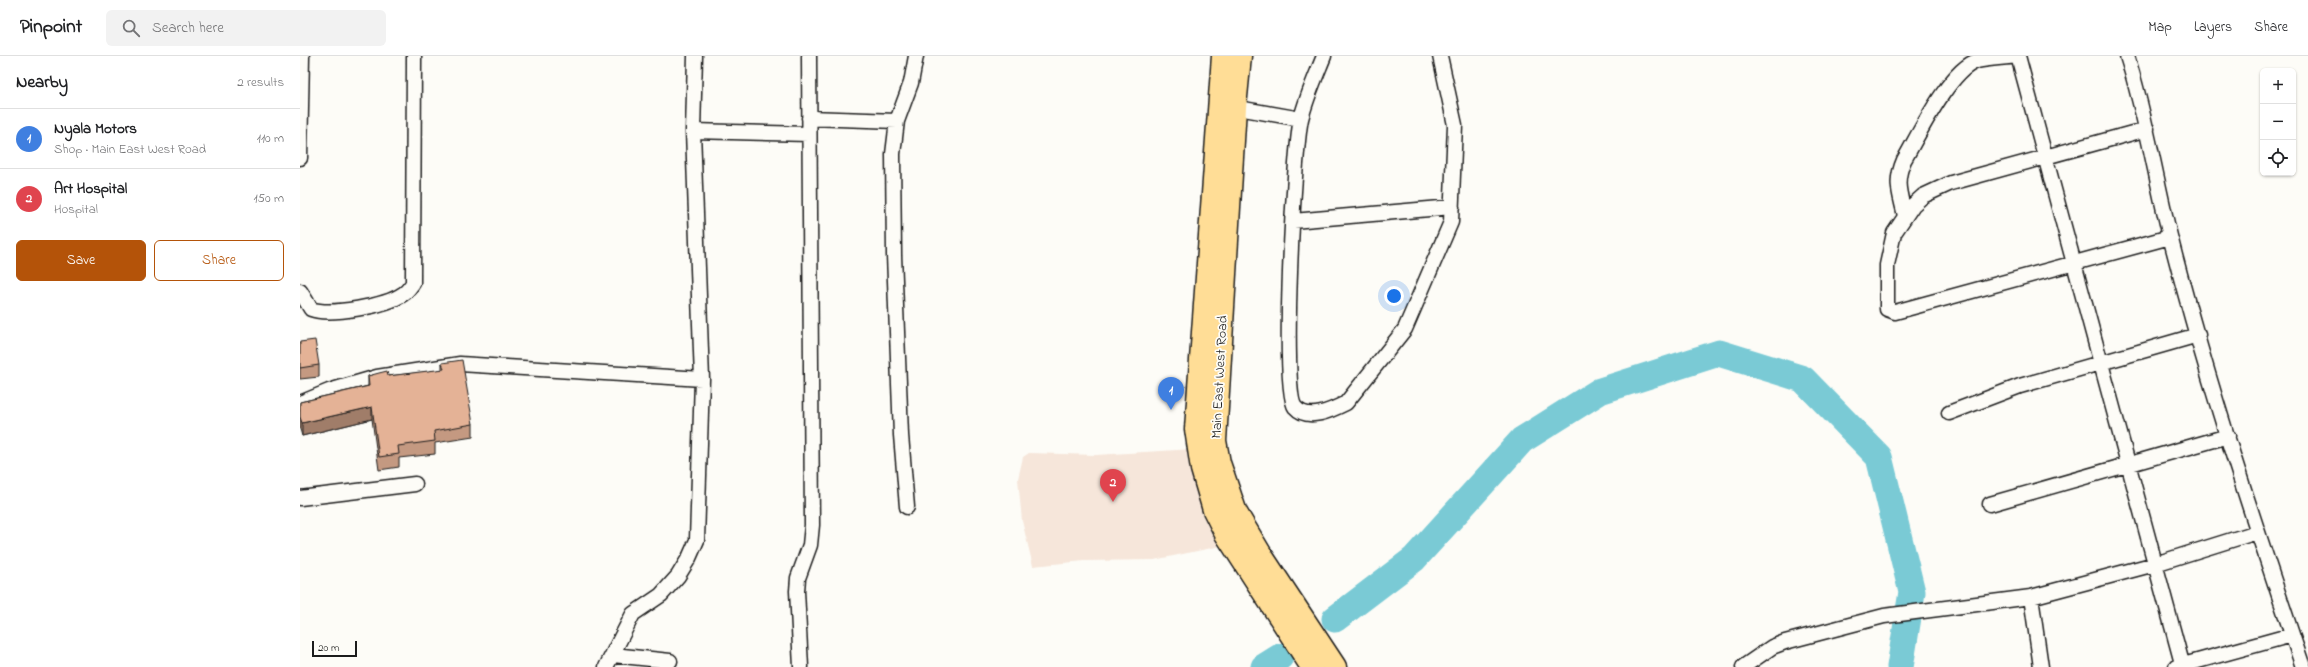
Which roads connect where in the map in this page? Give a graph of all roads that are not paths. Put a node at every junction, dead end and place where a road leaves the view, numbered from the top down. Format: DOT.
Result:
graph roads {
  1 [pos="302,56"];
  2 [pos="414,56"];
  3 [pos="695,56"];
  4 [pos="808,56"];
  5 [pos="916,56"];
  6 [pos="1223,56"];
  7 [pos="1240,56"];
  8 [pos="1324,56"];
  9 [pos="1440,56"];
  10 [pos="2017,56"];
  11 [pos="2127,56"];
  12 [pos="1228,106"];
  13 [pos="808,118"];
  14 [pos="1301,119"];
  15 [pos="897,121"];
  16 [pos="2147,129"];
  17 [pos="693,131"];
  18 [pos="809,134"];
  19 [pos="2045,157"];
  20 [pos="300,158"];
  21 [pos="1452,208"];
  22 [pos="1905,216"];
  23 [pos="1293,221"];
  24 [pos="2170,237"];
  25 [pos="2074,264"];
  26 [pos="300,291"];
  27 [pos="2198,335"];
  28 [pos="2101,363"];
  29 [pos="702,379"];
  30 [pos="300,403"];
  31 [pos="1949,413"];
  32 [pos="2228,436"];
  33 [pos="2129,464"];
  34 [pos="415,484"];
  35 [pos="300,498"];
  36 [pos="1990,504"];
  37 [pos="906,507"];
  38 [pos="2257,532"];
  39 [pos="1254,559"];
  40 [pos="2155,564"];
  41 [pos="2031,597"];
  42 [pos="2292,635"];
  43 [pos="609,661"];
  44 [pos="670,661"];
  45 [pos="801,667"];
  46 [pos="1312,667"];
  47 [pos="1335,667"];
  48 [pos="1743,667"];
  49 [pos="2041,667"];
  50 [pos="2181,667"];
  51 [pos="2303,667"];
  1 -- 20 [label="street"];
  2 -- 26 [label="street"];
  3 -- 17 [label="street"];
  4 -- 13 [label="street"];
  5 -- 15 [label="street"];
  6 -- 12 [label="main road, Main East West Road"];
  7 -- 12 [label="main road, Main East West Road"];
  8 -- 14 [label="street"];
  9 -- 21 [label="street"];
  10 -- 19 [label="street"];
  10 -- 22 [label="street"];
  11 -- 16 [label="street"];
  12 -- 14 [label="street"];
  12 -- 39 [label="main road, Main East West Road"];
  13 -- 15 [label="street"];
  13 -- 18 [label="street"];
  14 -- 23 [label="street"];
  15 -- 37 [label="street"];
  16 -- 19 [label="street"];
  16 -- 24 [label="street"];
  17 -- 18 [label="street"];
  17 -- 29 [label="street"];
  18 -- 45 [label="street"];
  19 -- 22 [label="street"];
  19 -- 25 [label="street"];
  21 -- 23 [label="street"];
  21 -- 23 [label="street"];
  22 -- 25 [label="street"];
  24 -- 25 [label="street"];
  24 -- 27 [label="street"];
  25 -- 28 [label="street"];
  27 -- 28 [label="street"];
  27 -- 32 [label="street"];
  28 -- 31 [label="street"];
  28 -- 33 [label="street"];
  29 -- 30 [label="street"];
  29 -- 43 [label="street"];
  32 -- 33 [label="street"];
  32 -- 38 [label="street"];
  33 -- 36 [label="street"];
  33 -- 40 [label="street"];
  34 -- 35 [label="street"];
  38 -- 40 [label="street"];
  38 -- 42 [label="street"];
  39 -- 46 [label="main road, Main East West Road"];
  39 -- 47 [label="main road, Main East West Road"];
  40 -- 41 [label="street"];
  40 -- 50 [label="street"];
  41 -- 48 [label="street"];
  41 -- 49 [label="street"];
  42 -- 50 [label="street"];
  42 -- 51 [label="street"];
  43 -- 44 [label="street"];
}
